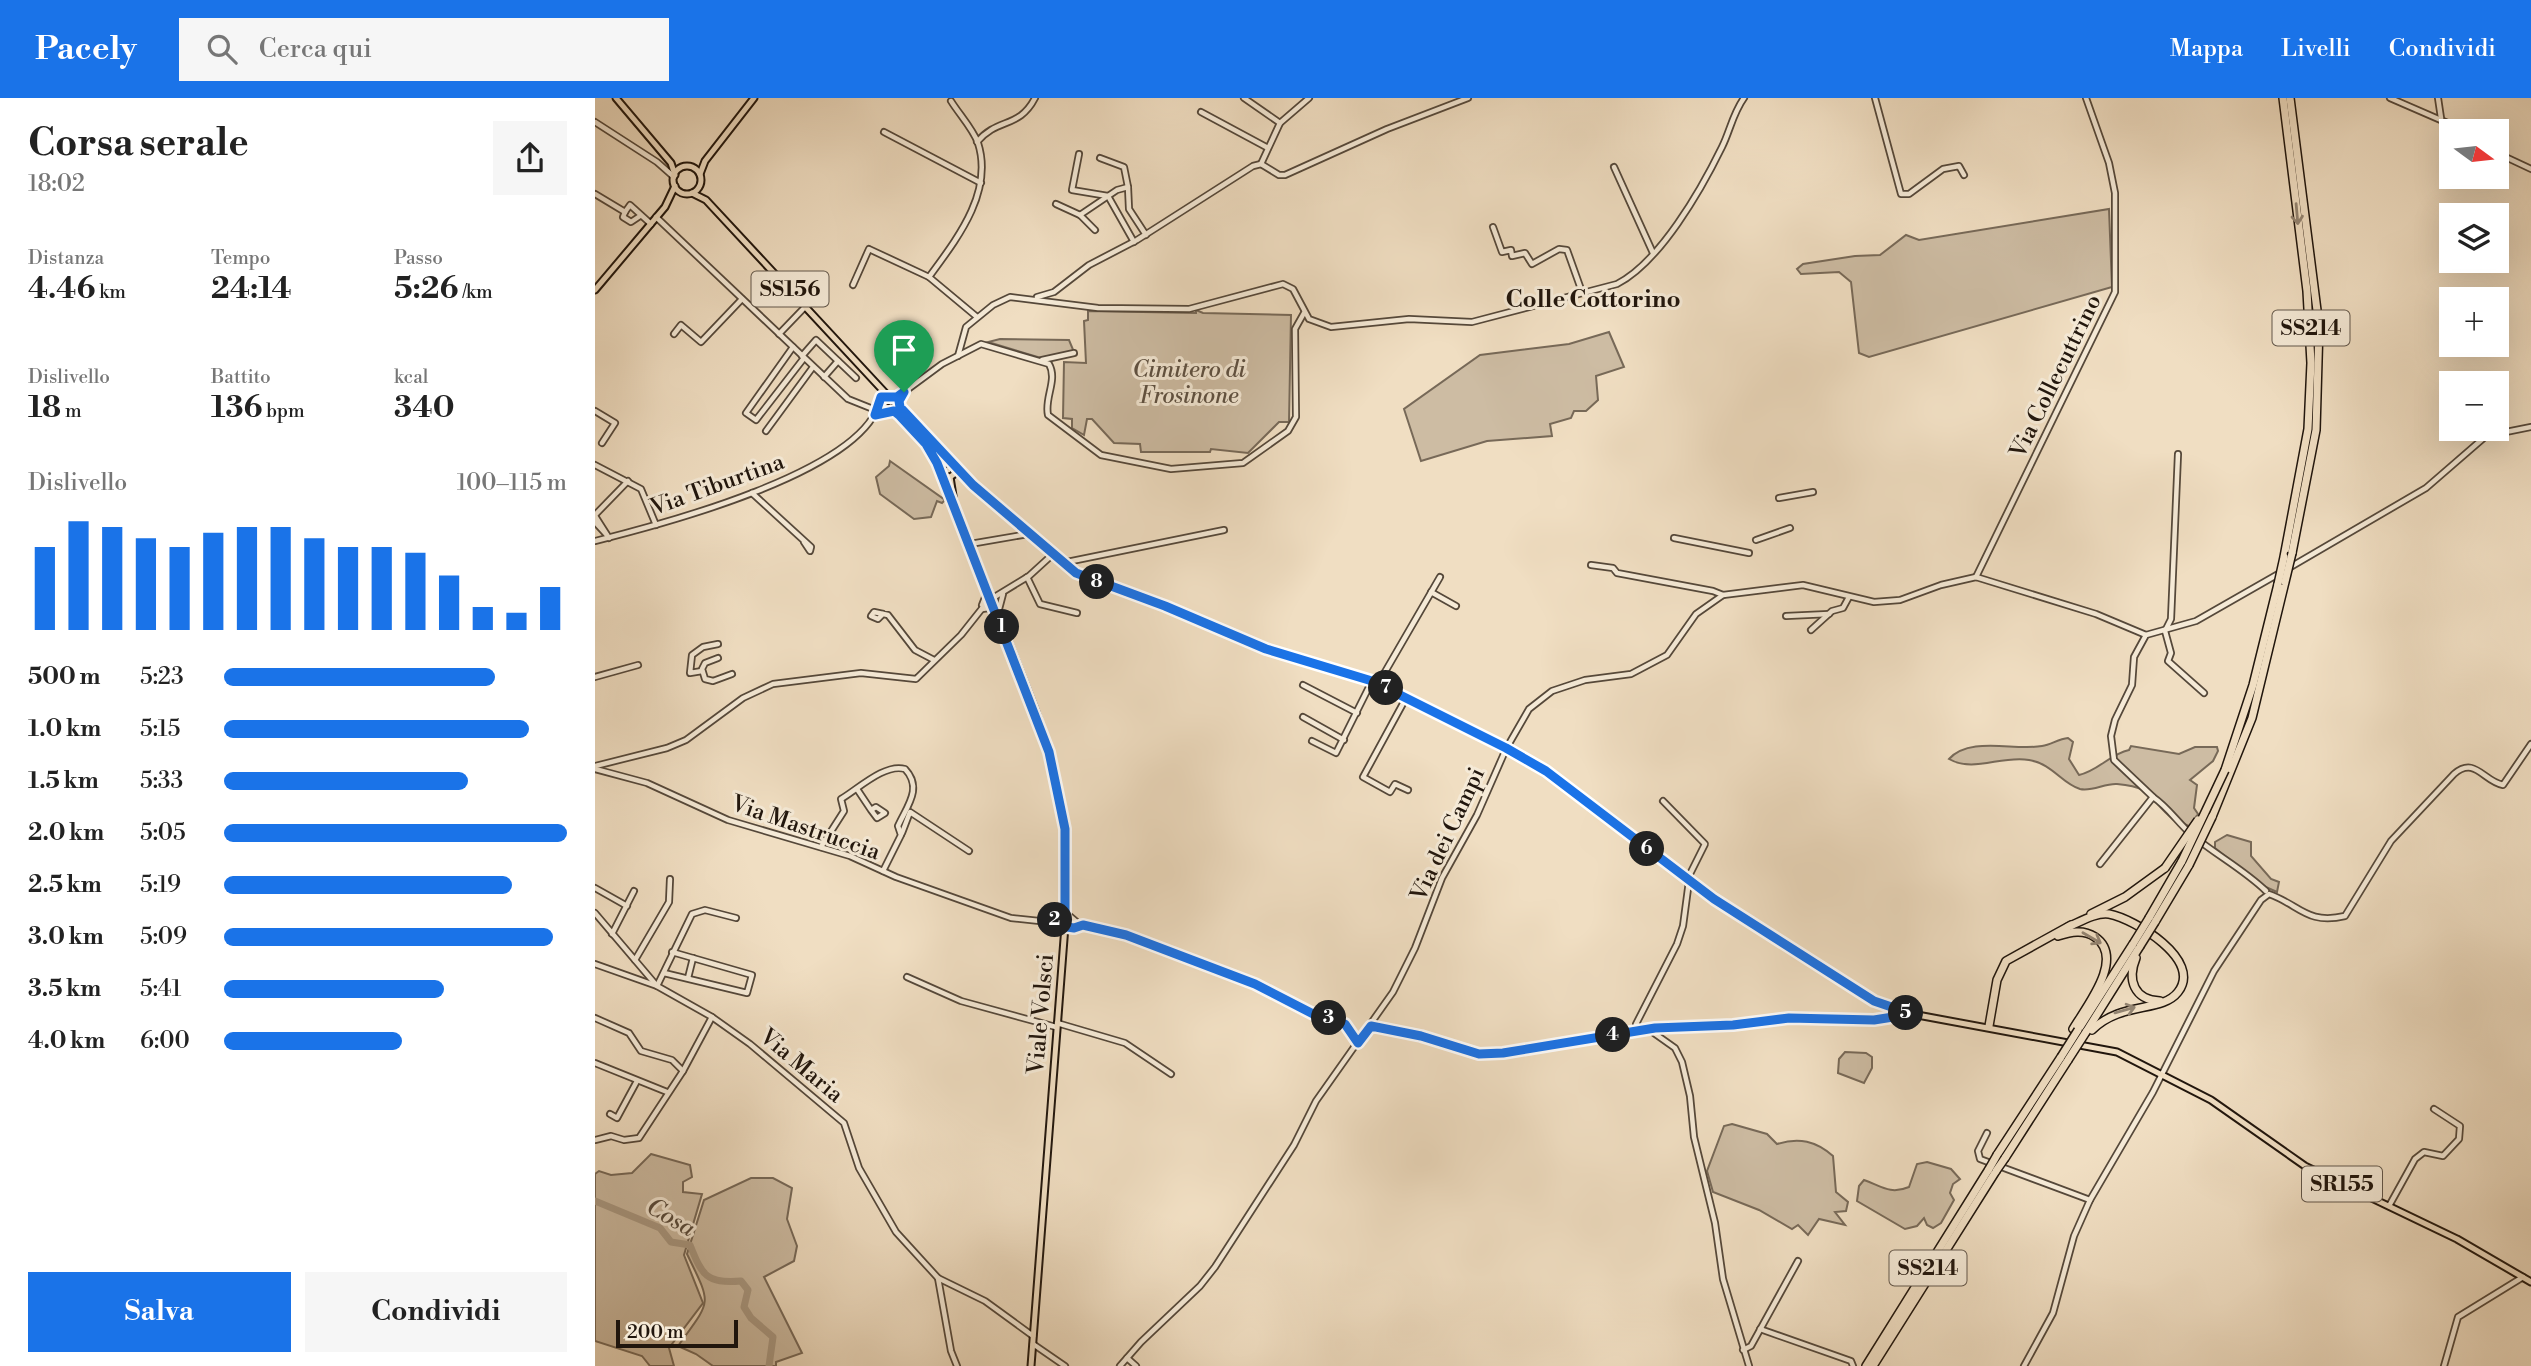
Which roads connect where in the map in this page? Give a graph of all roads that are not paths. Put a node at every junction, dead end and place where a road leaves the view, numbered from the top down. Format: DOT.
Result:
graph roads {
  1 [pos="616,98"];
  2 [pos="754,98"];
  3 [pos="1035,98"];
  4 [pos="1244,98"];
  5 [pos="1309,98"];
  6 [pos="1468,98"];
  7 [pos="1744,98"];
  8 [pos="1875,98"];
  9 [pos="2086,98"];
  10 [pos="2283,98"];
  11 [pos="2290,98"];
  12 [pos="2390,98"];
  13 [pos="2438,98"];
  14 [pos="951,99"];
  15 [pos="1201,112"];
  16 [pos="2441,119"];
  17 [pos="595,122"];
  18 [pos="1280,123"];
  19 [pos="884,132"];
  20 [pos="977,142"];
  21 [pos="1268,148"];
  22 [pos="713,150"];
  23 [pos="1079,153"];
  24 [pos="667,157"];
  25 [pos="1100,158"];
  26 [pos="2509,159"];
  27 [pos="1261,164"];
  28 [pos="684,167"];
  29 [pos="691,167"];
  30 [pos="1613,167"];
  31 [pos="2531,169"];
  32 [pos="1964,175"];
  33 [pos="674,176"];
  34 [pos="701,178"];
  35 [pos="981,183"];
  36 [pos="675,186"];
  37 [pos="1128,187"];
  38 [pos="595,194"];
  39 [pos="688,194"];
  40 [pos="1108,196"];
  41 [pos="706,200"];
  42 [pos="1056,204"];
  43 [pos="665,206"];
  44 [pos="625,212"];
  45 [pos="1080,215"];
  46 [pos="640,216"];
  47 [pos="656,217"];
  48 [pos="651,224"];
  49 [pos="1493,228"];
  50 [pos="1095,230"];
  51 [pos="1146,235"];
  52 [pos="1134,242"];
  53 [pos="1653,253"];
  54 [pos="929,277"];
  55 [pos="853,285"];
  56 [pos="595,290"];
  57 [pos="1582,292"];
  58 [pos="1032,298"];
  59 [pos="742,299"];
  60 [pos="806,306"];
  61 [pos="1304,312"];
  62 [pos="977,317"];
  63 [pos="1300,320"];
  64 [pos="1311,322"];
  65 [pos="674,334"];
  66 [pos="779,334"];
  67 [pos="793,347"];
  68 [pos="1074,354"];
  69 [pos="958,356"];
  70 [pos="803,357"];
  71 [pos="1041,360"];
  72 [pos="838,361"];
  73 [pos="813,367"];
  74 [pos="824,377"];
  75 [pos="856,377"];
  76 [pos="873,380"];
  77 [pos="904,392"];
  78 [pos="889,397"];
  79 [pos="880,402"];
  80 [pos="595,411"];
  81 [pos="899,411"];
  82 [pos="874,412"];
  83 [pos="2531,428"];
  84 [pos="766,431"];
  85 [pos="603,443"];
  86 [pos="2178,454"];
  87 [pos="595,465"];
  88 [pos="953,465"];
  89 [pos="941,473"];
  90 [pos="952,476"];
  91 [pos="628,481"];
  92 [pos="973,485"];
  93 [pos="1813,492"];
  94 [pos="753,493"];
  95 [pos="1779,498"];
  96 [pos="958,515"];
  97 [pos="595,518"];
  98 [pos="656,525"];
  99 [pos="1790,528"];
  100 [pos="1224,530"];
  101 [pos="1028,534"];
  102 [pos="609,538"];
  103 [pos="1674,538"];
  104 [pos="1756,540"];
  105 [pos="595,541"];
  106 [pos="804,542"];
  107 [pos="970,544"];
  108 [pos="1749,553"];
  109 [pos="1052,555"];
  110 [pos="2288,555"];
  111 [pos="1062,563"];
  112 [pos="1591,565"];
  113 [pos="1027,577"];
  114 [pos="1440,577"];
  115 [pos="1976,577"];
  116 [pos="987,588"];
  117 [pos="1431,592"];
  118 [pos="1001,594"];
  119 [pos="1723,595"];
  120 [pos="1849,597"];
  121 [pos="992,600"];
  122 [pos="1456,606"];
  123 [pos="980,610"];
  124 [pos="1077,613"];
  125 [pos="883,614"];
  126 [pos="1830,614"];
  127 [pos="1786,616"];
  128 [pos="998,617"];
  129 [pos="1811,631"];
  130 [pos="2165,631"];
  131 [pos="2146,635"];
  132 [pos="718,644"];
  133 [pos="718,658"];
  134 [pos="934,660"];
  135 [pos="638,665"];
  136 [pos="702,671"];
  137 [pos="732,674"];
  138 [pos="595,677"];
  139 [pos="1375,683"];
  140 [pos="1303,685"];
  141 [pos="2257,686"];
  142 [pos="2204,693"];
  143 [pos="1406,697"];
  144 [pos="1357,713"];
  145 [pos="1303,717"];
  146 [pos="1344,740"];
  147 [pos="1312,741"];
  148 [pos="2531,744"];
  149 [pos="1506,748"];
  150 [pos="595,767"];
  151 [pos="857,789"];
  152 [pos="1408,790"];
  153 [pos="2153,797"];
  154 [pos="1663,801"];
  155 [pos="871,810"];
  156 [pos="2209,815"];
  157 [pos="901,835"];
  158 [pos="821,847"];
  159 [pos="969,851"];
  160 [pos="2100,864"];
  161 [pos="883,871"];
  162 [pos="670,879"];
  163 [pos="1688,880"];
  164 [pos="595,888"];
  165 [pos="634,891"];
  166 [pos="2266,891"];
  167 [pos="627,906"];
  168 [pos="1065,912"];
  169 [pos="595,914"];
  170 [pos="736,918"];
  171 [pos="1052,923"];
  172 [pos="1065,925"];
  173 [pos="1078,926"];
  174 [pos="2068,927"];
  175 [pos="612,934"];
  176 [pos="1063,941"];
  177 [pos="2136,945"];
  178 [pos="2028,948"];
  179 [pos="672,952"];
  180 [pos="693,958"];
  181 [pos="635,960"];
  182 [pos="595,964"];
  183 [pos="664,973"];
  184 [pos="688,978"];
  185 [pos="907,978"];
  186 [pos="657,986"];
  187 [pos="2164,1002"];
  188 [pos="1912,1014"];
  189 [pos="712,1017"];
  190 [pos="595,1018"];
  191 [pos="1057,1025"];
  192 [pos="1371,1026"];
  193 [pos="1989,1026"];
  194 [pos="2082,1030"];
  195 [pos="1644,1031"];
  196 [pos="1651,1031"];
  197 [pos="1358,1043"];
  198 [pos="2071,1048"];
  199 [pos="595,1062"];
  200 [pos="683,1071"];
  201 [pos="1171,1074"];
  202 [pos="2162,1074"];
  203 [pos="637,1081"];
  204 [pos="667,1092"];
  205 [pos="2434,1109"];
  206 [pos="610,1114"];
  207 [pos="1987,1133"];
  208 [pos="595,1140"];
  209 [pos="1993,1170"];
  210 [pos="2090,1200"];
  211 [pos="2389,1206"];
  212 [pos="1798,1261"];
  213 [pos="937,1278"];
  214 [pos="2523,1278"];
  215 [pos="2531,1282"];
  216 [pos="1760,1329"];
  217 [pos="1033,1336"];
  218 [pos="1033,1344"];
  219 [pos="1743,1350"];
  220 [pos="1127,1358"];
  221 [pos="957,1366"];
  222 [pos="1031,1366"];
  223 [pos="1065,1366"];
  224 [pos="1121,1366"];
  225 [pos="1136,1366"];
  226 [pos="1748,1366"];
  227 [pos="1853,1366"];
  228 [pos="1866,1366"];
  229 [pos="1873,1366"];
  230 [pos="2024,1366"];
  231 [pos="2444,1366"];
  1 -- 24 [label="main road"];
  2 -- 22 [label="main road"];
  3 -- 20 [label="street"];
  4 -- 18 [label="street"];
  5 -- 18 [label="street"];
  6 -- 27 [label="street"];
  7 -- 53 [label="street"];
  8 -- 32 [label="street"];
  9 -- 115 [label="street, Via Collecuttrino"];
  10 -- 110 [label="highway, SS214, one-way"];
  11 -- 110 [label="highway, SS214"];
  12 -- 16 [label="street"];
  13 -- 16 [label="street"];
  14 -- 20 [label="street"];
  15 -- 21 [label="street"];
  17 -- 33 [label="street"];
  18 -- 21 [label="street"];
  19 -- 35 [label="street"];
  20 -- 35 [label="street"];
  21 -- 27 [label="street"];
  22 -- 29 [label="main road"];
  22 -- 34 [label="main road"];
  23 -- 40 [label="street"];
  24 -- 28 [label="main road"];
  24 -- 33 [label="main road"];
  25 -- 37 [label="street"];
  26 -- 31 [label="street"];
  27 -- 51 [label="street"];
  28 -- 29 [label="main road"];
  28 -- 33 [label="main road"];
  29 -- 34 [label="main road"];
  30 -- 53 [label="street"];
  33 -- 36 [label="main road"];
  34 -- 39 [label="main road"];
  34 -- 41 [label="main road, SS156"];
  35 -- 54 [label="street"];
  36 -- 39 [label="main road, SS156"];
  36 -- 43 [label="main road"];
  37 -- 40 [label="street"];
  37 -- 51 [label="street"];
  38 -- 44 [label="street"];
  39 -- 41 [label="main road, SS156"];
  39 -- 43 [label="main road"];
  40 -- 45 [label="street"];
  40 -- 52 [label="street"];
  41 -- 60 [label="main road, SS156"];
  42 -- 45 [label="street"];
  43 -- 47 [label="main road"];
  44 -- 46 [label="street"];
  44 -- 46 [label="street"];
  45 -- 50 [label="street"];
  46 -- 48 [label="street"];
  47 -- 48 [label="main road"];
  47 -- 59 [label="street"];
  48 -- 56 [label="main road"];
  49 -- 57 [label="street"];
  51 -- 52 [label="street"];
  52 -- 58 [label="street"];
  53 -- 57 [label="street"];
  54 -- 55 [label="street"];
  54 -- 62 [label="street"];
  57 -- 64 [label="street"];
  58 -- 61 [label="street"];
  58 -- 62 [label="street"];
  59 -- 65 [label="street"];
  59 -- 66 [label="street"];
  60 -- 66 [label="street"];
  60 -- 76 [label="main road, SS156"];
  61 -- 63 [label="street"];
  61 -- 64 [label="street"];
  62 -- 69 [label="street"];
  63 -- 64 [label="street"];
  63 -- 71 [label="street"];
  66 -- 67 [label="street"];
  67 -- 70 [label="street"];
  67 -- 70 [label="street"];
  68 -- 71 [label="street"];
  69 -- 71 [label="street"];
  69 -- 77 [label="street"];
  70 -- 72 [label="street"];
  70 -- 73 [label="street"];
  72 -- 74 [label="street"];
  72 -- 75 [label="street"];
  73 -- 74 [label="street"];
  73 -- 84 [label="street"];
  74 -- 82 [label="street"];
  76 -- 78 [label="main road, SS156"];
  76 -- 79 [label="main road, SS156"];
  77 -- 78 [label="street"];
  77 -- 81 [label="street"];
  78 -- 79 [label="main road"];
  78 -- 81 [label="main road"];
  79 -- 81 [label="main road"];
  79 -- 82 [label="street, Via Tiburtina"];
  80 -- 85 [label="street"];
  81 -- 82 [label="street"];
  81 -- 88 [label="main road"];
  81 -- 89 [label="main road, Viale Volsci"];
  82 -- 94 [label="street, Via Tiburtina"];
  83 -- 130 [label="street"];
  86 -- 130 [label="street"];
  87 -- 91 [label="street"];
  88 -- 89 [label="main road"];
  88 -- 90 [label="main road, Viale Volsci"];
  88 -- 92 [label="main road"];
  89 -- 90 [label="main road"];
  89 -- 96 [label="main road, Viale Volsci"];
  90 -- 92 [label="main road"];
  90 -- 96 [label="main road, Viale Volsci"];
  91 -- 97 [label="street"];
  91 -- 98 [label="street"];
  92 -- 101 [label="main road, SR155"];
  93 -- 95 [label="street"];
  94 -- 98 [label="street, Via Tiburtina"];
  94 -- 106 [label="street"];
  96 -- 107 [label="main road, Viale Volsci"];
  97 -- 102 [label="street"];
  98 -- 102 [label="street, Via Tiburtina"];
  99 -- 104 [label="street"];
  100 -- 111 [label="street"];
  101 -- 107 [label="street"];
  101 -- 109 [label="main road, SR155"];
  102 -- 105 [label="street, Via Tiburtina"];
  103 -- 108 [label="street"];
  107 -- 116 [label="main road, Viale Volsci"];
  109 -- 111 [label="main road, SR155"];
  109 -- 113 [label="street"];
  110 -- 141 [label="highway, SS214, bridge"];
  111 -- 139 [label="main road, SR155"];
  112 -- 119 [label="street"];
  113 -- 118 [label="street"];
  113 -- 124 [label="street"];
  114 -- 117 [label="street"];
  115 -- 120 [label="street, Via dei Campi"];
  115 -- 131 [label="street"];
  116 -- 118 [label="street"];
  116 -- 121 [label="main road, Viale Volsci"];
  116 -- 123 [label="street"];
  117 -- 122 [label="street"];
  117 -- 139 [label="street"];
  118 -- 121 [label="street"];
  118 -- 128 [label="street"];
  119 -- 120 [label="street, Via dei Campi"];
  119 -- 149 [label="street, Via dei Campi"];
  120 -- 126 [label="street"];
  121 -- 123 [label="street"];
  121 -- 128 [label="main road, Viale Volsci"];
  123 -- 128 [label="street"];
  123 -- 134 [label="street"];
  125 -- 134 [label="street"];
  126 -- 127 [label="street"];
  126 -- 129 [label="street"];
  128 -- 168 [label="main road, Viale Volsci"];
  130 -- 131 [label="street"];
  130 -- 142 [label="street"];
  131 -- 153 [label="street"];
  132 -- 136 [label="street"];
  133 -- 136 [label="street"];
  134 -- 150 [label="street"];
  135 -- 138 [label="street"];
  136 -- 137 [label="street"];
  139 -- 143 [label="main road, SR155"];
  139 -- 144 [label="street"];
  140 -- 144 [label="street"];
  141 -- 156 [label="highway, SS214, bridge"];
  141 -- 156 [label="highway, SS214"];
  143 -- 149 [label="main road, SR155"];
  143 -- 152 [label="street"];
  144 -- 146 [label="street"];
  145 -- 146 [label="street"];
  146 -- 147 [label="street"];
  148 -- 202 [label="street"];
  149 -- 163 [label="main road, SR155"];
  149 -- 192 [label="street, Via dei Campi"];
  150 -- 158 [label="street, Via Mastruccia"];
  151 -- 155 [label="street"];
  151 -- 157 [label="street"];
  151 -- 158 [label="street"];
  153 -- 160 [label="street"];
  153 -- 166 [label="street"];
  154 -- 163 [label="street"];
  156 -- 174 [label="highway, bridge"];
  156 -- 177 [label="highway, SS214, bridge"];
  157 -- 159 [label="street"];
  157 -- 161 [label="street"];
  158 -- 161 [label="street, Via Mastruccia"];
  161 -- 171 [label="street, Via Mastruccia"];
  162 -- 181 [label="street"];
  163 -- 188 [label="main road, SR155"];
  163 -- 195 [label="street"];
  164 -- 167 [label="street"];
  165 -- 167 [label="street"];
  167 -- 175 [label="street"];
  168 -- 171 [label="street"];
  168 -- 172 [label="main road, Viale Volsci"];
  168 -- 173 [label="street"];
  169 -- 175 [label="street, Via Maria"];
  170 -- 179 [label="street"];
  171 -- 172 [label="street, Via Mastruccia"];
  171 -- 176 [label="street"];
  172 -- 173 [label="street, Via Mastruccia"];
  172 -- 176 [label="main road, Viale Volsci"];
  173 -- 176 [label="street"];
  173 -- 197 [label="street"];
  174 -- 178 [label="highway"];
  174 -- 187 [label="highway"];
  175 -- 181 [label="street, Via Maria"];
  176 -- 191 [label="main road, Viale Volsci"];
  177 -- 187 [label="highway"];
  177 -- 194 [label="highway, SS214"];
  178 -- 193 [label="highway"];
  178 -- 194 [label="highway, one-way"];
  179 -- 180 [label="street"];
  179 -- 183 [label="street"];
  180 -- 184 [label="street"];
  180 -- 184 [label="street"];
  181 -- 186 [label="street, Via Maria"];
  182 -- 186 [label="street"];
  183 -- 184 [label="street"];
  183 -- 186 [label="street"];
  185 -- 191 [label="street"];
  186 -- 189 [label="street, Via Maria"];
  194 -- 187 [label="highway, one-way"];
  188 -- 193 [label="main road, SR155"];
  188 -- 196 [label="street"];
  189 -- 200 [label="street"];
  189 -- 213 [label="street, Via Maria"];
  190 -- 200 [label="street"];
  191 -- 201 [label="street"];
  191 -- 217 [label="main road, Viale Volsci"];
  192 -- 195 [label="street"];
  192 -- 197 [label="street, Via dei Campi"];
  193 -- 202 [label="main road, SR155"];
  194 -- 198 [label="highway, SS214, bridge"];
  194 -- 198 [label="highway, bridge"];
  195 -- 196 [label="street"];
  196 -- 219 [label="street"];
  197 -- 220 [label="street, Via dei Campi"];
  198 -- 209 [label="highway, SS214, bridge"];
  199 -- 203 [label="street"];
  200 -- 204 [label="street"];
  202 -- 210 [label="street"];
  202 -- 211 [label="main road, SR155"];
  203 -- 204 [label="street"];
  203 -- 206 [label="street"];
  204 -- 208 [label="street"];
  205 -- 211 [label="street"];
  207 -- 210 [label="street"];
  209 -- 228 [label="highway, SS214"];
  209 -- 229 [label="highway, SS214"];
  210 -- 230 [label="street"];
  211 -- 214 [label="main road, SR155"];
  212 -- 216 [label="street"];
  213 -- 217 [label="street"];
  213 -- 221 [label="street"];
  214 -- 215 [label="main road, SR155"];
  214 -- 231 [label="street"];
  216 -- 219 [label="street"];
  216 -- 227 [label="street"];
  217 -- 218 [label="main road, Viale Volsci"];
  218 -- 222 [label="main road, Viale Volsci"];
  218 -- 223 [label="street"];
  219 -- 226 [label="street"];
  220 -- 224 [label="street, Via dei Campi"];
  220 -- 225 [label="street"];
}
